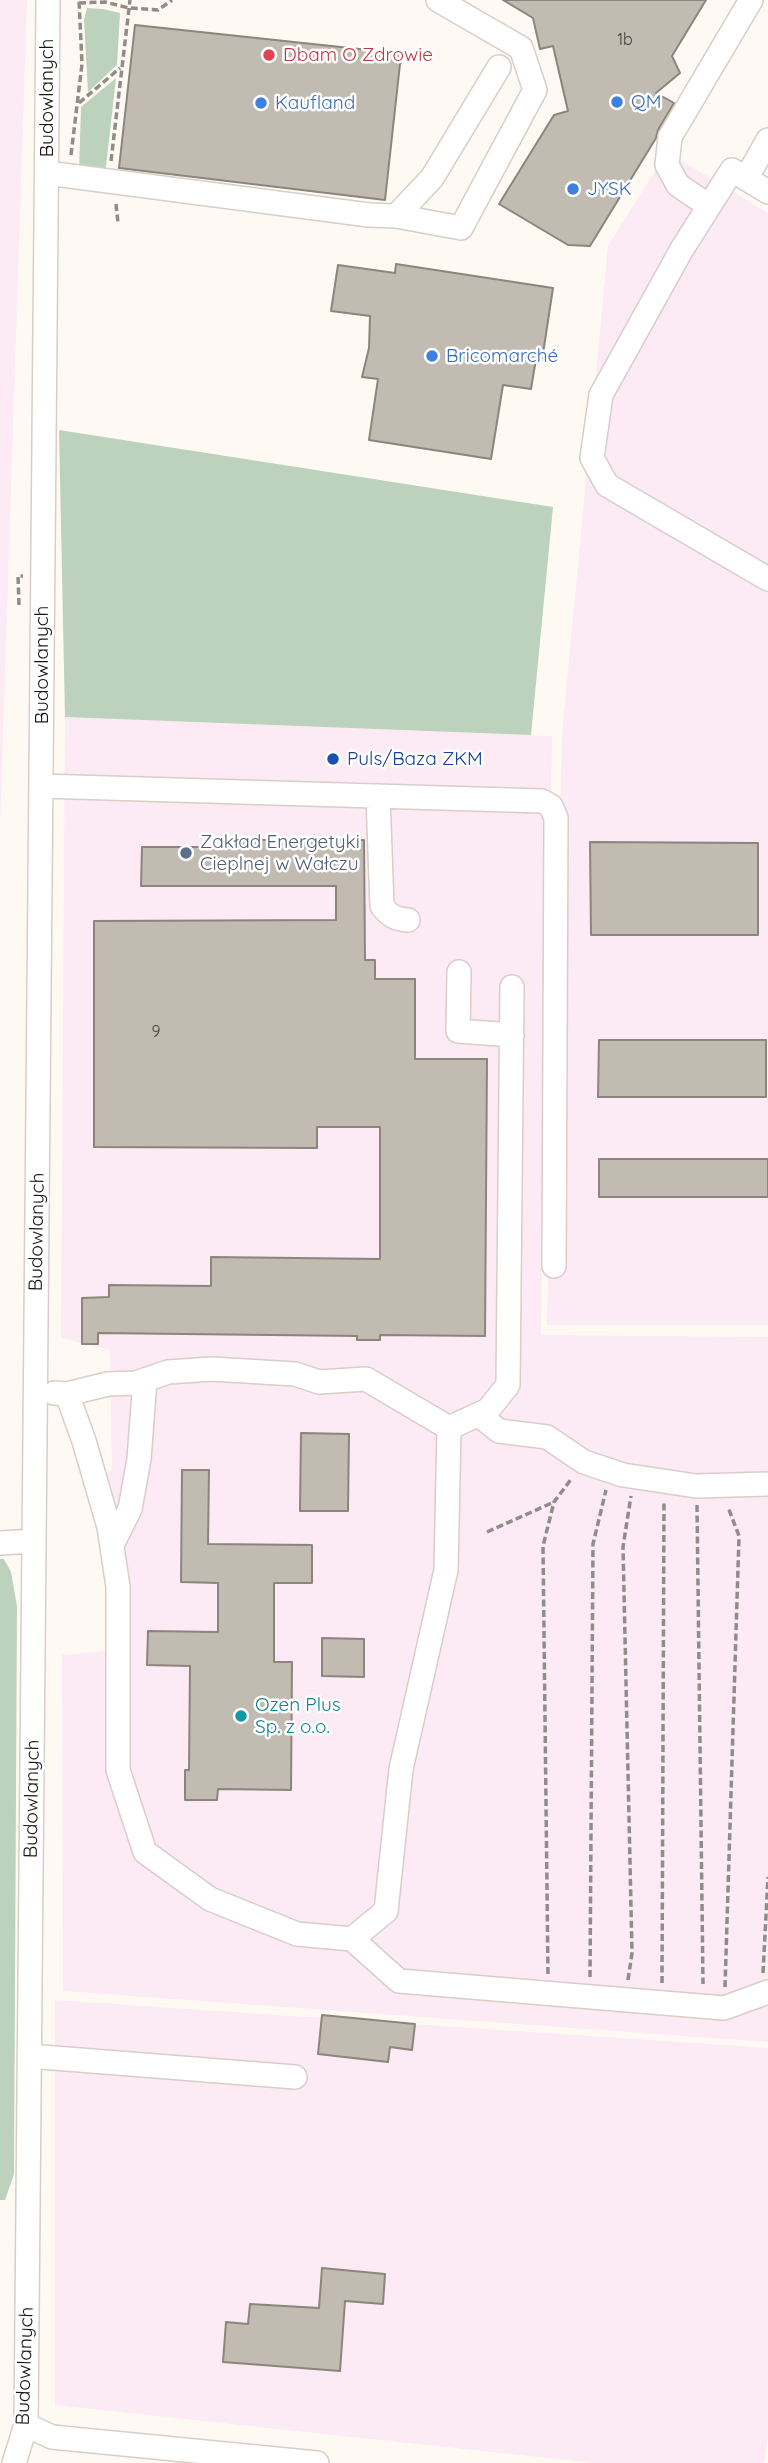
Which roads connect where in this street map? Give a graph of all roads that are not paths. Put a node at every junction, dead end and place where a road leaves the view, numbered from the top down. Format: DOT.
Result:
graph roads {
  1 [pos="48,0"];
  2 [pos="438,0"];
  3 [pos="752,0"];
  4 [pos="768,10"];
  5 [pos="499,67"];
  6 [pos="768,140"];
  7 [pos="47,173"];
  8 [pos="746,179"];
  9 [pos="768,192"];
  10 [pos="709,206"];
  11 [pos="396,215"];
  12 [pos="768,579"];
  13 [pos="41,786"];
  14 [pos="378,796"];
  15 [pos="408,920"];
  16 [pos="459,972"];
  17 [pos="512,987"];
  18 [pos="512,1035"];
  19 [pos="554,1266"];
  20 [pos="145,1380"];
  21 [pos="36,1392"];
  22 [pos="67,1394"];
  23 [pos="479,1415"];
  24 [pos="449,1428"];
  25 [pos="768,1484"];
  26 [pos="34,1541"];
  27 [pos="0,1542"];
  28 [pos="111,1545"];
  29 [pos="352,1939"];
  30 [pos="764,1993"];
  31 [pos="29,2056"];
  32 [pos="295,2077"];
  33 [pos="26,2425"];
  34 [pos="14,2463"];
  35 [pos="317,2463"];
  1 -- 7 [label="street, Budowlanych"];
  2 -- 11 [label="street"];
  3 -- 4 [label="street"];
  3 -- 10 [label="street"];
  5 -- 11 [label="street"];
  6 -- 8 [label="street"];
  7 -- 11 [label="street"];
  7 -- 13 [label="street, Budowlanych"];
  8 -- 9 [label="street"];
  8 -- 10 [label="street"];
  10 -- 12 [label="street"];
  13 -- 14 [label="street"];
  13 -- 21 [label="street, Budowlanych"];
  14 -- 15 [label="street"];
  14 -- 19 [label="street"];
  16 -- 18 [label="street"];
  17 -- 18 [label="street"];
  18 -- 23 [label="street"];
  20 -- 22 [label="street"];
  20 -- 24 [label="street"];
  20 -- 28 [label="street"];
  21 -- 22 [label="street"];
  21 -- 26 [label="street, Budowlanych"];
  22 -- 28 [label="street"];
  23 -- 24 [label="street"];
  23 -- 25 [label="street"];
  24 -- 29 [label="street"];
  26 -- 27 [label="street"];
  26 -- 31 [label="street, Budowlanych"];
  28 -- 29 [label="street"];
  29 -- 30 [label="street"];
  31 -- 32 [label="street"];
  31 -- 33 [label="street, Budowlanych"];
  33 -- 34 [label="street, Budowlanych"];
  33 -- 35 [label="street"];
}
